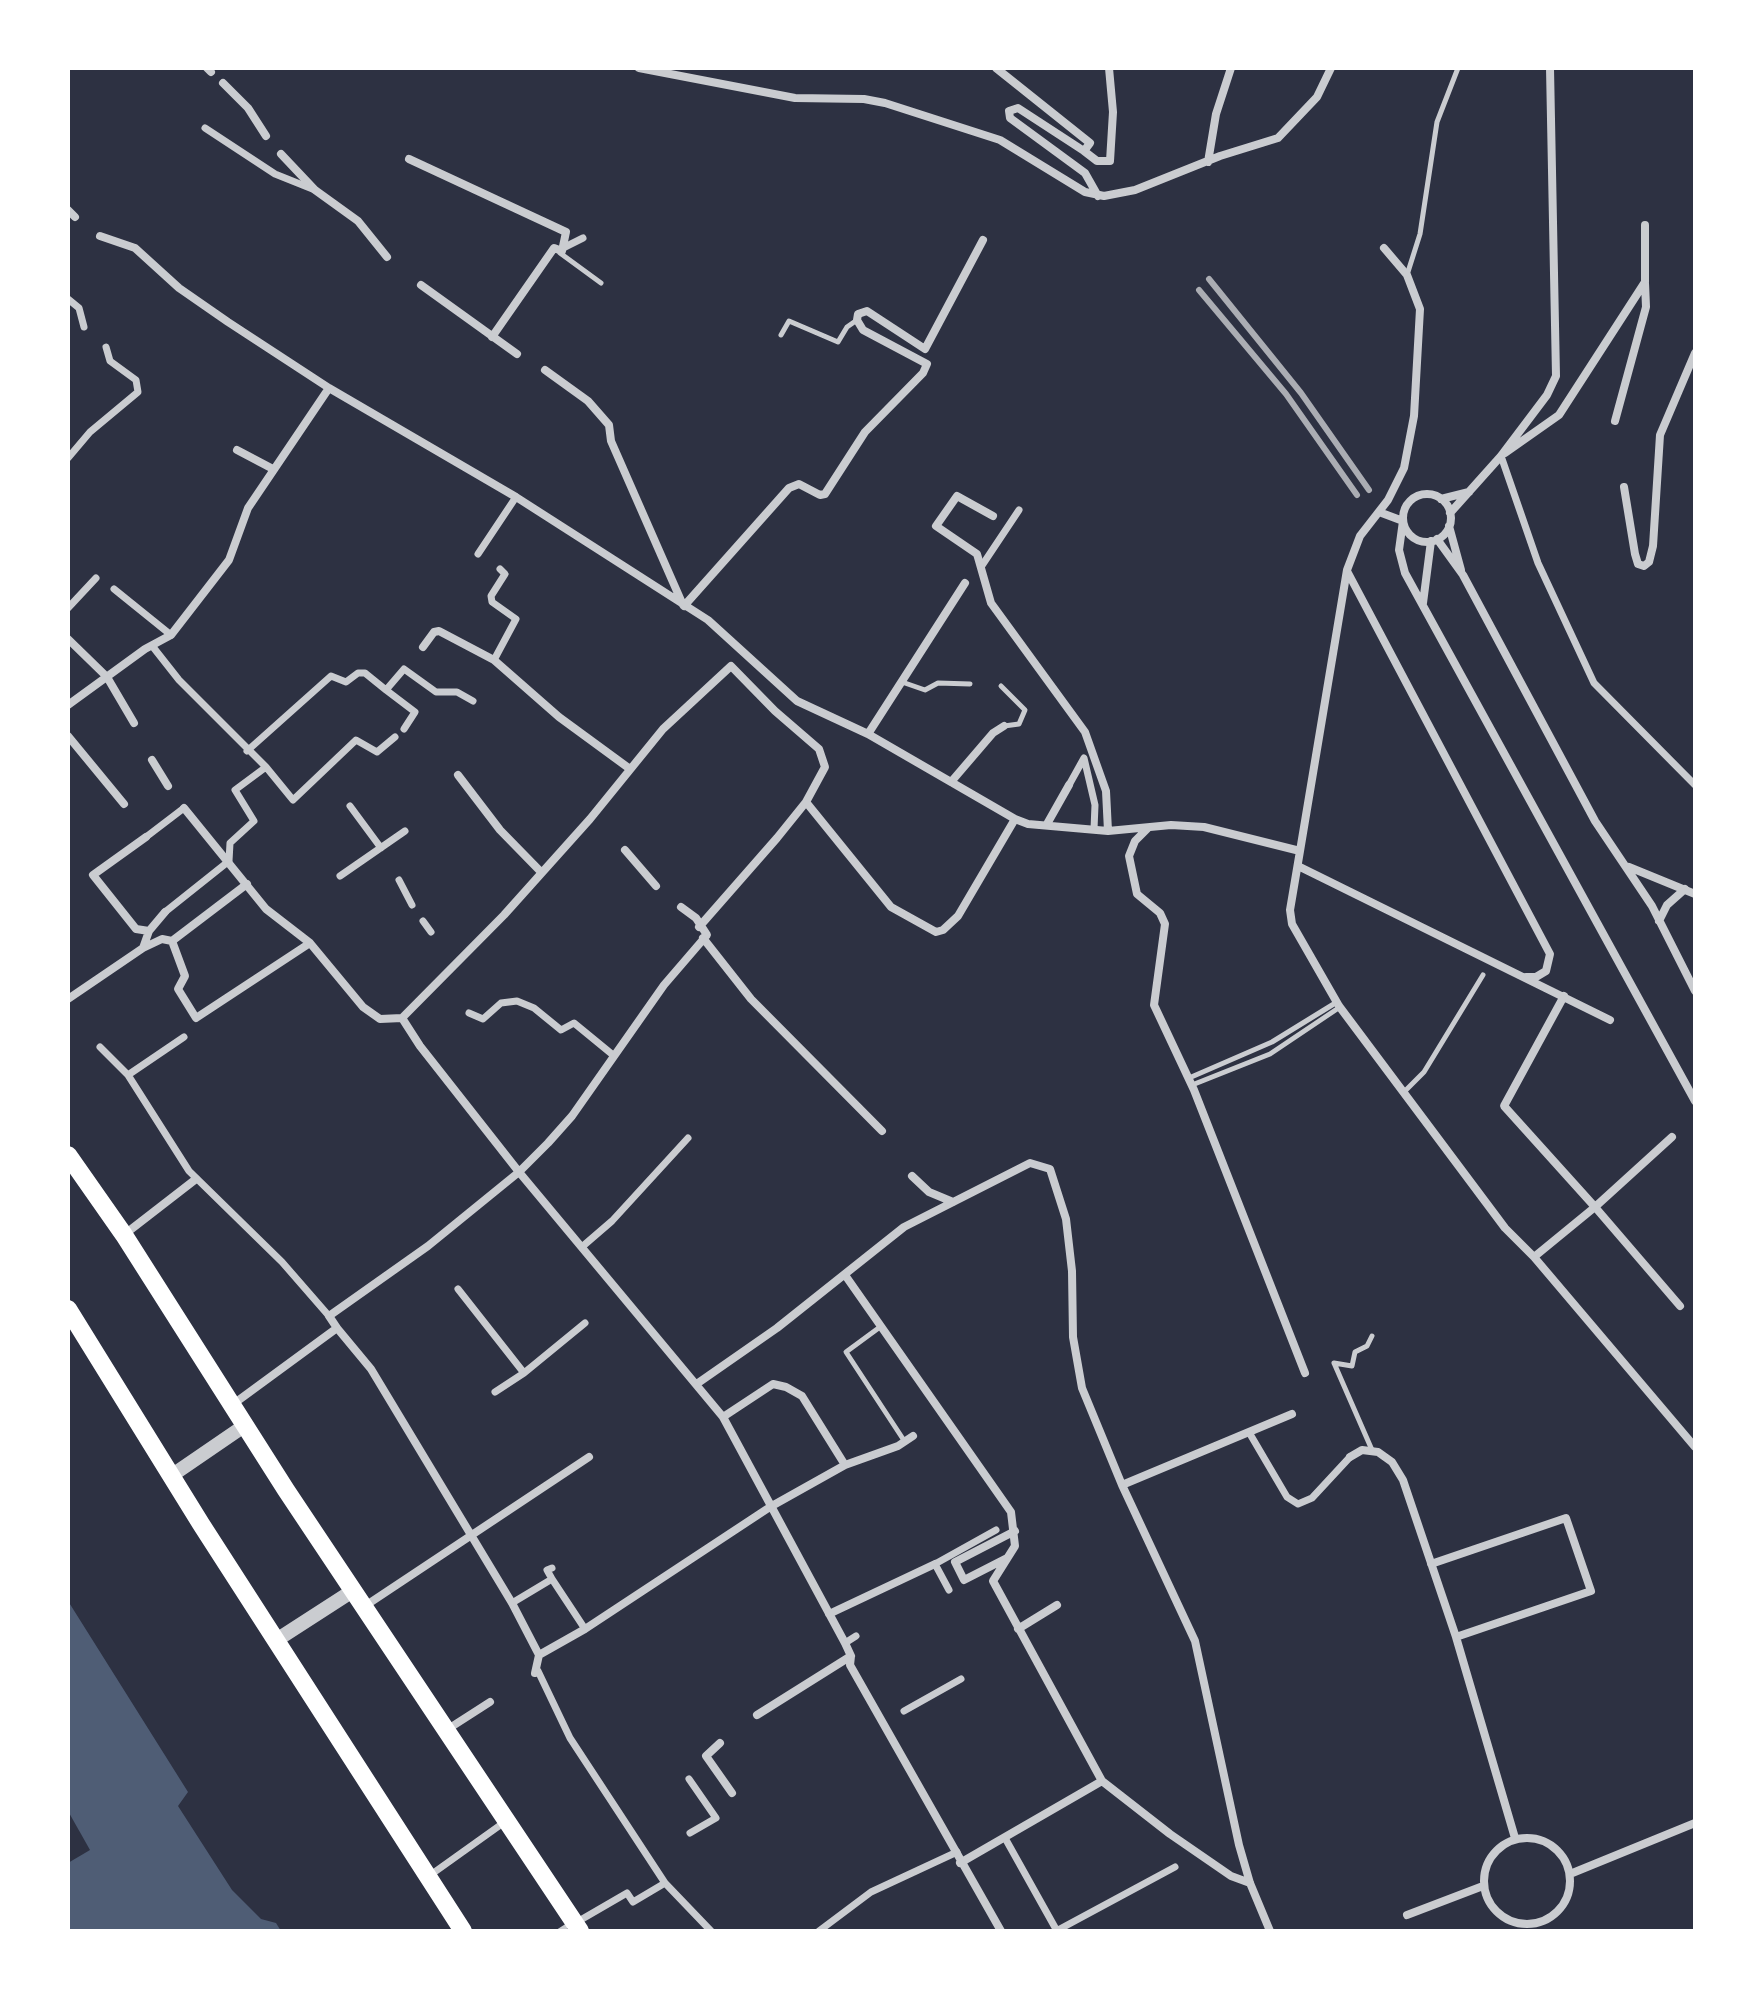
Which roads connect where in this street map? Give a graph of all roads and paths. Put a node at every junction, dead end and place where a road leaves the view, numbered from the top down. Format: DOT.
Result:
graph roads {
  1 [pos="639,68"];
  2 [pos="996,68"];
  3 [pos="1109,68"];
  4 [pos="1231,68"];
  5 [pos="1331,68"];
  6 [pos="1458,68"];
  7 [pos="1550,68"];
  8 [pos="223,83"];
  9 [pos="205,128"];
  10 [pos="266,136"];
  11 [pos="1084,151"];
  12 [pos="281,154"];
  13 [pos="409,159"];
  14 [pos="1208,162"];
  15 [pos="315,190"];
  16 [pos="1098,196"];
  17 [pos="1645,225"];
  18 [pos="100,236"];
  19 [pos="583,238"];
  20 [pos="983,240"];
  21 [pos="558,248"];
  22 [pos="1384,248"];
  23 [pos="387,257"];
  24 [pos="1407,275"];
  25 [pos="1645,282"];
  26 [pos="601,283"];
  27 [pos="421,285"];
  28 [pos="68,299"];
  29 [pos="857,320"];
  30 [pos="84,327"];
  31 [pos="781,335"];
  32 [pos="492,337"];
  33 [pos="106,347"];
  34 [pos="1695,353"];
  35 [pos="517,354"];
  36 [pos="545,370"];
  37 [pos="329,388"];
  38 [pos="1615,421"];
  39 [pos="237,450"];
  40 [pos="1501,456"];
  41 [pos="68,458"];
  42 [pos="273,469"];
  43 [pos="1624,487"];
  44 [pos="1393,491"];
  45 [pos="1470,491"];
  46 [pos="516,497"];
  47 [pos="1441,499"];
  48 [pos="1410,501"];
  49 [pos="1019,510"];
  50 [pos="1379,512"];
  51 [pos="1450,513"];
  52 [pos="993,516"];
  53 [pos="1403,521"];
  54 [pos="1449,526"];
  55 [pos="1434,540"];
  56 [pos="478,554"];
  57 [pos="981,567"];
  58 [pos="500,569"];
  59 [pos="1347,570"];
  60 [pos="1463,575"];
  61 [pos="96,578"];
  62 [pos="965,583"];
  63 [pos="114,589"];
  64 [pos="1423,604"];
  65 [pos="684,606"];
  66 [pos="68,608"];
  67 [pos="171,635"];
  68 [pos="68,639"];
  69 [pos="153,647"];
  70 [pos="423,647"];
  71 [pos="494,660"];
  72 [pos="107,677"];
  73 [pos="902,682"];
  74 [pos="970,684"];
  75 [pos="1001,686"];
  76 [pos="386,690"];
  77 [pos="784,691"];
  78 [pos="473,701"];
  79 [pos="68,705"];
  80 [pos="772,709"];
  81 [pos="134,723"];
  82 [pos="1004,726"];
  83 [pos="404,729"];
  84 [pos="868,734"];
  85 [pos="68,736"];
  86 [pos="395,737"];
  87 [pos="247,751"];
  88 [pos="152,760"];
  89 [pos="266,767"];
  90 [pos="630,769"];
  91 [pos="458,775"];
  92 [pos="951,782"];
  93 [pos="1069,785"];
  94 [pos="1695,785"];
  95 [pos="168,786"];
  96 [pos="806,802"];
  97 [pos="124,804"];
  98 [pos="350,806"];
  99 [pos="184,808"];
  100 [pos="1015,819"];
  101 [pos="1047,824"];
  102 [pos="1150,827"];
  103 [pos="1094,829"];
  104 [pos="405,831"];
  105 [pos="1108,831"];
  106 [pos="1120,832"];
  107 [pos="146,837"];
  108 [pos="381,849"];
  109 [pos="625,850"];
  110 [pos="1300,851"];
  111 [pos="1129,856"];
  112 [pos="229,861"];
  113 [pos="1298,866"];
  114 [pos="1628,866"];
  115 [pos="541,872"];
  116 [pos="340,876"];
  117 [pos="399,880"];
  118 [pos="247,884"];
  119 [pos="656,886"];
  120 [pos="1685,889"];
  121 [pos="1695,894"];
  122 [pos="412,905"];
  123 [pos="681,907"];
  124 [pos="165,912"];
  125 [pos="423,921"];
  126 [pos="1659,921"];
  127 [pos="699,927"];
  128 [pos="149,931"];
  129 [pos="431,932"];
  130 [pos="705,937"];
  131 [pos="172,941"];
  132 [pos="310,943"];
  133 [pos="143,948"];
  134 [pos="1483,975"];
  135 [pos="1526,977"];
  136 [pos="1695,991"];
  137 [pos="1564,996"];
  138 [pos="68,999"];
  139 [pos="1338,1005"];
  140 [pos="469,1013"];
  141 [pos="402,1018"];
  142 [pos="1610,1020"];
  143 [pos="184,1037"];
  144 [pos="100,1047"];
  145 [pos="613,1055"];
  146 [pos="128,1075"];
  147 [pos="1190,1082"];
  148 [pos="1404,1092"];
  149 [pos="1695,1101"];
  150 [pos="882,1131"];
  151 [pos="1672,1137"];
  152 [pos="688,1138"];
  153 [pos="68,1155"];
  154 [pos="519,1172"];
  155 [pos="912,1176"];
  156 [pos="196,1179"];
  157 [pos="953,1202"];
  158 [pos="1595,1207"];
  159 [pos="124,1235"];
  160 [pos="583,1246"];
  161 [pos="1534,1257"];
  162 [pos="845,1275"];
  163 [pos="458,1289"];
  164 [pos="1680,1306"];
  165 [pos="68,1309"];
  166 [pos="329,1316"];
  167 [pos="585,1323"];
  168 [pos="880,1327"];
  169 [pos="337,1328"];
  170 [pos="1372,1336"];
  171 [pos="524,1373"];
  172 [pos="1305,1373"];
  173 [pos="698,1383"];
  174 [pos="495,1392"];
  175 [pos="232,1405"];
  176 [pos="1292,1414"];
  177 [pos="723,1417"];
  178 [pos="244,1426"];
  179 [pos="1250,1434"];
  180 [pos="913,1436"];
  181 [pos="905,1442"];
  182 [pos="1695,1447"];
  183 [pos="1372,1450"];
  184 [pos="589,1457"];
  185 [pos="1350,1457"];
  186 [pos="845,1465"];
  187 [pos="171,1476"];
  188 [pos="1122,1485"];
  189 [pos="770,1507"];
  190 [pos="996,1530"];
  191 [pos="1015,1531"];
  192 [pos="470,1533"];
  193 [pos="1010,1557"];
  194 [pos="935,1564"];
  195 [pos="1431,1564"];
  196 [pos="552,1568"];
  197 [pos="552,1579"];
  198 [pos="938,1595"];
  199 [pos="360,1598"];
  200 [pos="512,1603"];
  201 [pos="1057,1605"];
  202 [pos="829,1614"];
  203 [pos="585,1629"];
  204 [pos="1018,1629"];
  205 [pos="856,1636"];
  206 [pos="1456,1637"];
  207 [pos="275,1641"];
  208 [pos="845,1643"];
  209 [pos="539,1655"];
  210 [pos="851,1656"];
  211 [pos="537,1672"];
  212 [pos="961,1679"];
  213 [pos="490,1702"];
  214 [pos="904,1711"];
  215 [pos="757,1715"];
  216 [pos="448,1729"];
  217 [pos="720,1743"];
  218 [pos="689,1779"];
  219 [pos="1102,1781"];
  220 [pos="732,1793"];
  221 [pos="508,1820"];
  222 [pos="1695,1823"];
  223 [pos="690,1833"];
  224 [pos="1010,1835"];
  225 [pos="1515,1838"];
  226 [pos="957,1852"];
  227 [pos="960,1863"];
  228 [pos="1175,1867"];
  229 [pos="1570,1874"];
  230 [pos="429,1876"];
  231 [pos="665,1883"];
  232 [pos="1250,1883"];
  233 [pos="1483,1886"];
  234 [pos="1407,1915"];
  235 [pos="572,1926"];
  236 [pos="463,1931"];
  237 [pos="711,1931"];
  238 [pos="819,1931"];
  239 [pos="1001,1931"];
  240 [pos="1057,1931"];
  241 [pos="1270,1931"];
  1 -- 16 [label="street"];
  2 -- 11 [label="street"];
  3 -- 11 [label="street"];
  4 -- 14 [label="street"];
  5 -- 14 [label="street"];
  6 -- 24 [label="lane"];
  7 -- 40 [label="street"];
  8 -- 10 [label="street"];
  9 -- 15 [label="street"];
  11 -- 16 [label="street"];
  12 -- 15 [label="street"];
  13 -- 21 [label="street"];
  14 -- 16 [label="street"];
  15 -- 23 [label="street"];
  17 -- 25 [label="street"];
  18 -- 37 [label="street"];
  19 -- 21 [label="street"];
  20 -- 29 [label="street"];
  21 -- 26 [label="lane"];
  21 -- 32 [label="street"];
  22 -- 24 [label="street"];
  24 -- 44 [label="street"];
  25 -- 38 [label="street"];
  25 -- 40 [label="street"];
  27 -- 32 [label="street"];
  28 -- 30 [label="street"];
  29 -- 31 [label="lane"];
  29 -- 65 [label="street"];
  32 -- 35 [label="street"];
  33 -- 41 [label="street"];
  34 -- 43 [label="street"];
  36 -- 65 [label="street"];
  37 -- 42 [label="street"];
  37 -- 46 [label="street"];
  39 -- 42 [label="street"];
  40 -- 45 [label="street"];
  40 -- 94 [label="street"];
  42 -- 67 [label="street"];
  44 -- 48 [label="street"];
  44 -- 50 [label="street"];
  45 -- 47 [label="street"];
  45 -- 51 [label="street"];
  46 -- 56 [label="street"];
  46 -- 65 [label="street"];
  47 -- 48 [label="street"];
  47 -- 51 [label="street"];
  48 -- 53 [label="street"];
  49 -- 57 [label="street"];
  50 -- 53 [label="street"];
  50 -- 59 [label="street"];
  51 -- 54 [label="street"];
  52 -- 57 [label="street"];
  53 -- 55 [label="street"];
  53 -- 64 [label="street"];
  54 -- 55 [label="street"];
  54 -- 60 [label="street"];
  55 -- 60 [label="street"];
  55 -- 64 [label="street"];
  57 -- 105 [label="street"];
  58 -- 71 [label="street"];
  59 -- 110 [label="street"];
  59 -- 135 [label="street"];
  60 -- 114 [label="street"];
  61 -- 66 [label="street"];
  62 -- 73 [label="street"];
  63 -- 67 [label="street"];
  64 -- 149 [label="street"];
  65 -- 77 [label="street"];
  67 -- 69 [label="street"];
  68 -- 72 [label="street"];
  69 -- 72 [label="street"];
  69 -- 87 [label="street"];
  70 -- 71 [label="street"];
  71 -- 90 [label="street"];
  72 -- 79 [label="street"];
  72 -- 81 [label="street"];
  73 -- 74 [label="lane"];
  73 -- 84 [label="street"];
  75 -- 82 [label="lane"];
  76 -- 78 [label="street"];
  76 -- 83 [label="street"];
  76 -- 87 [label="street"];
  77 -- 80 [label="street"];
  77 -- 84 [label="street"];
  80 -- 90 [label="street"];
  80 -- 96 [label="street"];
  82 -- 92 [label="street"];
  84 -- 92 [label="street"];
  85 -- 97 [label="street"];
  86 -- 89 [label="street"];
  87 -- 89 [label="street"];
  88 -- 95 [label="street"];
  89 -- 112 [label="street"];
  90 -- 115 [label="street"];
  91 -- 115 [label="street"];
  92 -- 100 [label="street"];
  93 -- 101 [label="street"];
  93 -- 103 [label="street"];
  96 -- 100 [label="street"];
  96 -- 127 [label="street"];
  98 -- 108 [label="street"];
  99 -- 107 [label="street"];
  99 -- 112 [label="street"];
  100 -- 101 [label="street"];
  101 -- 103 [label="street"];
  102 -- 106 [label="street"];
  102 -- 110 [label="street"];
  102 -- 111 [label="street"];
  103 -- 105 [label="street"];
  104 -- 108 [label="street"];
  105 -- 106 [label="street"];
  106 -- 111 [label="street"];
  107 -- 128 [label="street"];
  108 -- 116 [label="street"];
  109 -- 119 [label="street"];
  110 -- 113 [label="street"];
  111 -- 147 [label="street"];
  112 -- 118 [label="street"];
  112 -- 124 [label="street"];
  113 -- 135 [label="street"];
  113 -- 139 [label="street"];
  114 -- 120 [label="street"];
  114 -- 126 [label="street"];
  115 -- 141 [label="street"];
  117 -- 122 [label="street"];
  118 -- 131 [label="street"];
  118 -- 132 [label="street"];
  120 -- 121 [label="street"];
  120 -- 126 [label="street"];
  123 -- 127 [label="street"];
  124 -- 128 [label="street"];
  125 -- 129 [label="street"];
  126 -- 136 [label="street"];
  127 -- 130 [label="street"];
  128 -- 133 [label="street"];
  130 -- 145 [label="street"];
  130 -- 150 [label="street"];
  131 -- 132 [label="street"];
  131 -- 133 [label="street"];
  132 -- 141 [label="street"];
  133 -- 138 [label="street"];
  134 -- 148 [label="lane"];
  135 -- 137 [label="street"];
  137 -- 142 [label="street"];
  137 -- 158 [label="street"];
  139 -- 147 [label="lane"];
  139 -- 147 [label="lane"];
  139 -- 148 [label="street"];
  140 -- 145 [label="street"];
  141 -- 154 [label="street"];
  143 -- 146 [label="street"];
  144 -- 146 [label="street"];
  145 -- 154 [label="street"];
  146 -- 156 [label="street"];
  147 -- 172 [label="street"];
  148 -- 161 [label="street"];
  151 -- 158 [label="street"];
  152 -- 160 [label="street"];
  153 -- 159 [label="main road"];
  154 -- 160 [label="street"];
  154 -- 166 [label="street"];
  155 -- 157 [label="street"];
  156 -- 159 [label="street"];
  156 -- 166 [label="street"];
  157 -- 162 [label="street"];
  157 -- 188 [label="street"];
  158 -- 161 [label="street"];
  158 -- 164 [label="street"];
  159 -- 175 [label="main road"];
  160 -- 173 [label="street"];
  161 -- 182 [label="street"];
  162 -- 168 [label="street"];
  162 -- 173 [label="street"];
  163 -- 171 [label="street"];
  165 -- 187 [label="main road"];
  166 -- 169 [label="street"];
  167 -- 171 [label="street"];
  168 -- 181 [label="lane"];
  168 -- 191 [label="street"];
  169 -- 175 [label="street"];
  169 -- 192 [label="street"];
  170 -- 183 [label="lane"];
  171 -- 174 [label="street"];
  173 -- 177 [label="street"];
  175 -- 178 [label="main road"];
  176 -- 179 [label="street"];
  177 -- 186 [label="street"];
  177 -- 189 [label="street"];
  178 -- 187 [label="street"];
  178 -- 199 [label="main road"];
  179 -- 185 [label="street"];
  179 -- 188 [label="street"];
  180 -- 181 [label="street"];
  181 -- 186 [label="street"];
  183 -- 185 [label="street"];
  183 -- 195 [label="street"];
  184 -- 192 [label="street"];
  186 -- 189 [label="street"];
  187 -- 207 [label="main road"];
  188 -- 232 [label="street"];
  189 -- 202 [label="street"];
  189 -- 203 [label="street"];
  190 -- 194 [label="street"];
  191 -- 193 [label="street"];
  191 -- 193 [label="street"];
  192 -- 199 [label="street"];
  192 -- 200 [label="street"];
  193 -- 204 [label="street"];
  194 -- 198 [label="street"];
  194 -- 202 [label="street"];
  195 -- 206 [label="street"];
  195 -- 206 [label="street"];
  196 -- 197 [label="street"];
  197 -- 200 [label="street"];
  197 -- 203 [label="street"];
  199 -- 207 [label="street"];
  199 -- 216 [label="main road"];
  200 -- 209 [label="street"];
  201 -- 204 [label="street"];
  202 -- 208 [label="street"];
  203 -- 209 [label="street"];
  204 -- 219 [label="street"];
  205 -- 208 [label="street"];
  206 -- 225 [label="street"];
  207 -- 230 [label="main road"];
  208 -- 210 [label="street"];
  209 -- 211 [label="street"];
  210 -- 215 [label="street"];
  210 -- 226 [label="street"];
  211 -- 231 [label="street"];
  212 -- 214 [label="street"];
  213 -- 216 [label="street"];
  216 -- 221 [label="main road"];
  217 -- 220 [label="street"];
  218 -- 223 [label="street"];
  219 -- 224 [label="street"];
  219 -- 232 [label="street"];
  221 -- 230 [label="street"];
  221 -- 235 [label="main road"];
  222 -- 229 [label="street"];
  224 -- 227 [label="street"];
  224 -- 240 [label="street"];
  225 -- 229 [label="street"];
  225 -- 233 [label="street"];
  226 -- 227 [label="street"];
  226 -- 238 [label="street"];
  227 -- 239 [label="street"];
  228 -- 240 [label="street"];
  229 -- 233 [label="street"];
  230 -- 236 [label="main road"];
  231 -- 235 [label="street"];
  231 -- 237 [label="street"];
  232 -- 241 [label="street"];
  233 -- 234 [label="street"];
}
